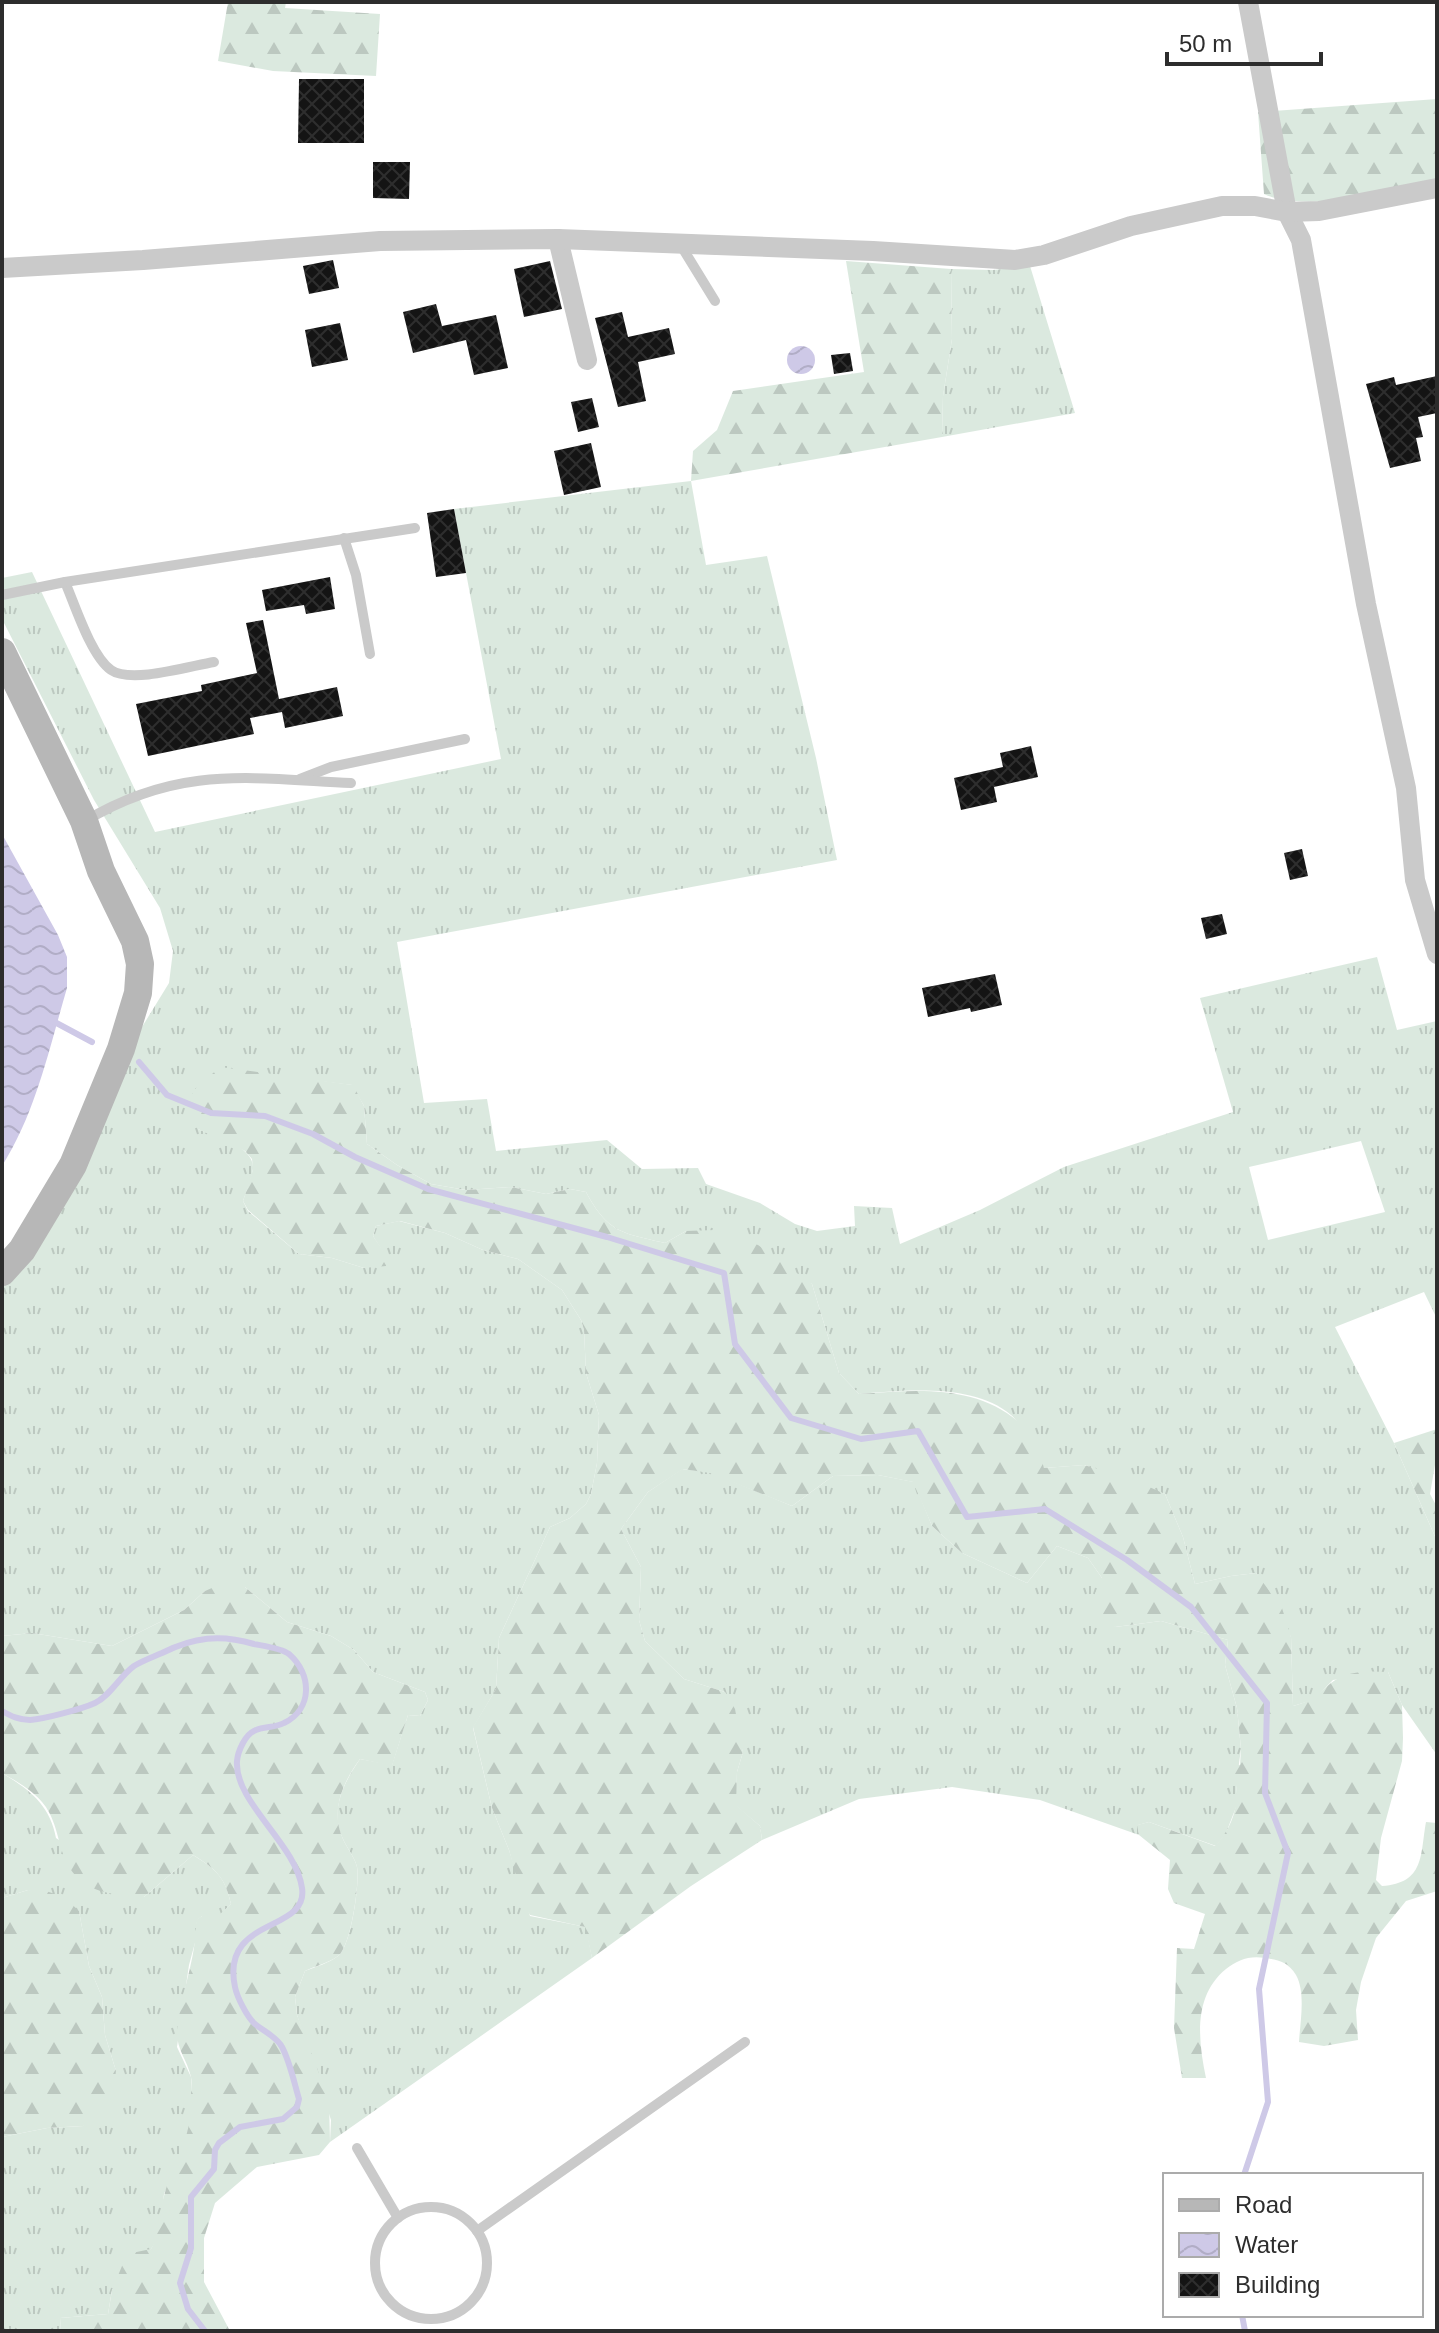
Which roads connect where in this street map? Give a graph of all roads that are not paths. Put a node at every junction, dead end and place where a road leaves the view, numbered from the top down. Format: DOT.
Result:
graph roads {
  1 [pos="1248,2"];
  2 [pos="1437,188"];
  3 [pos="1287,212"];
  4 [pos="558,239"];
  5 [pos="678,242"];
  6 [pos="2,268"];
  7 [pos="715,301"];
  8 [pos="587,360"];
  9 [pos="415,528"];
  10 [pos="344,538"];
  11 [pos="65,582"];
  12 [pos="2,595"];
  13 [pos="2,652"];
  14 [pos="370,654"];
  15 [pos="214,662"];
  16 [pos="465,739"];
  17 [pos="296,780"];
  18 [pos="351,783"];
  19 [pos="84,821"];
  20 [pos="1437,954"];
  21 [pos="2,1272"];
  22 [pos="745,2042"];
  23 [pos="357,2148"];
  24 [pos="398,2218"];
  25 [pos="477,2231"];
  1 -- 3 [label="street"];
  2 -- 3 [label="street"];
  3 -- 5 [label="street"];
  3 -- 20 [label="street"];
  4 -- 5 [label="street"];
  4 -- 6 [label="street"];
  4 -- 8 [label="street"];
  5 -- 7 [label="lane"];
  9 -- 10 [label="lane"];
  10 -- 11 [label="lane"];
  10 -- 14 [label="lane"];
  11 -- 12 [label="lane"];
  11 -- 15 [label="lane"];
  13 -- 19 [label="main road"];
  16 -- 17 [label="lane"];
  17 -- 18 [label="lane"];
  17 -- 19 [label="lane"];
  19 -- 21 [label="main road"];
  22 -- 25 [label="lane"];
  23 -- 24 [label="lane"];
  24 -- 25 [label="lane"];
  24 -- 25 [label="lane"];
}
